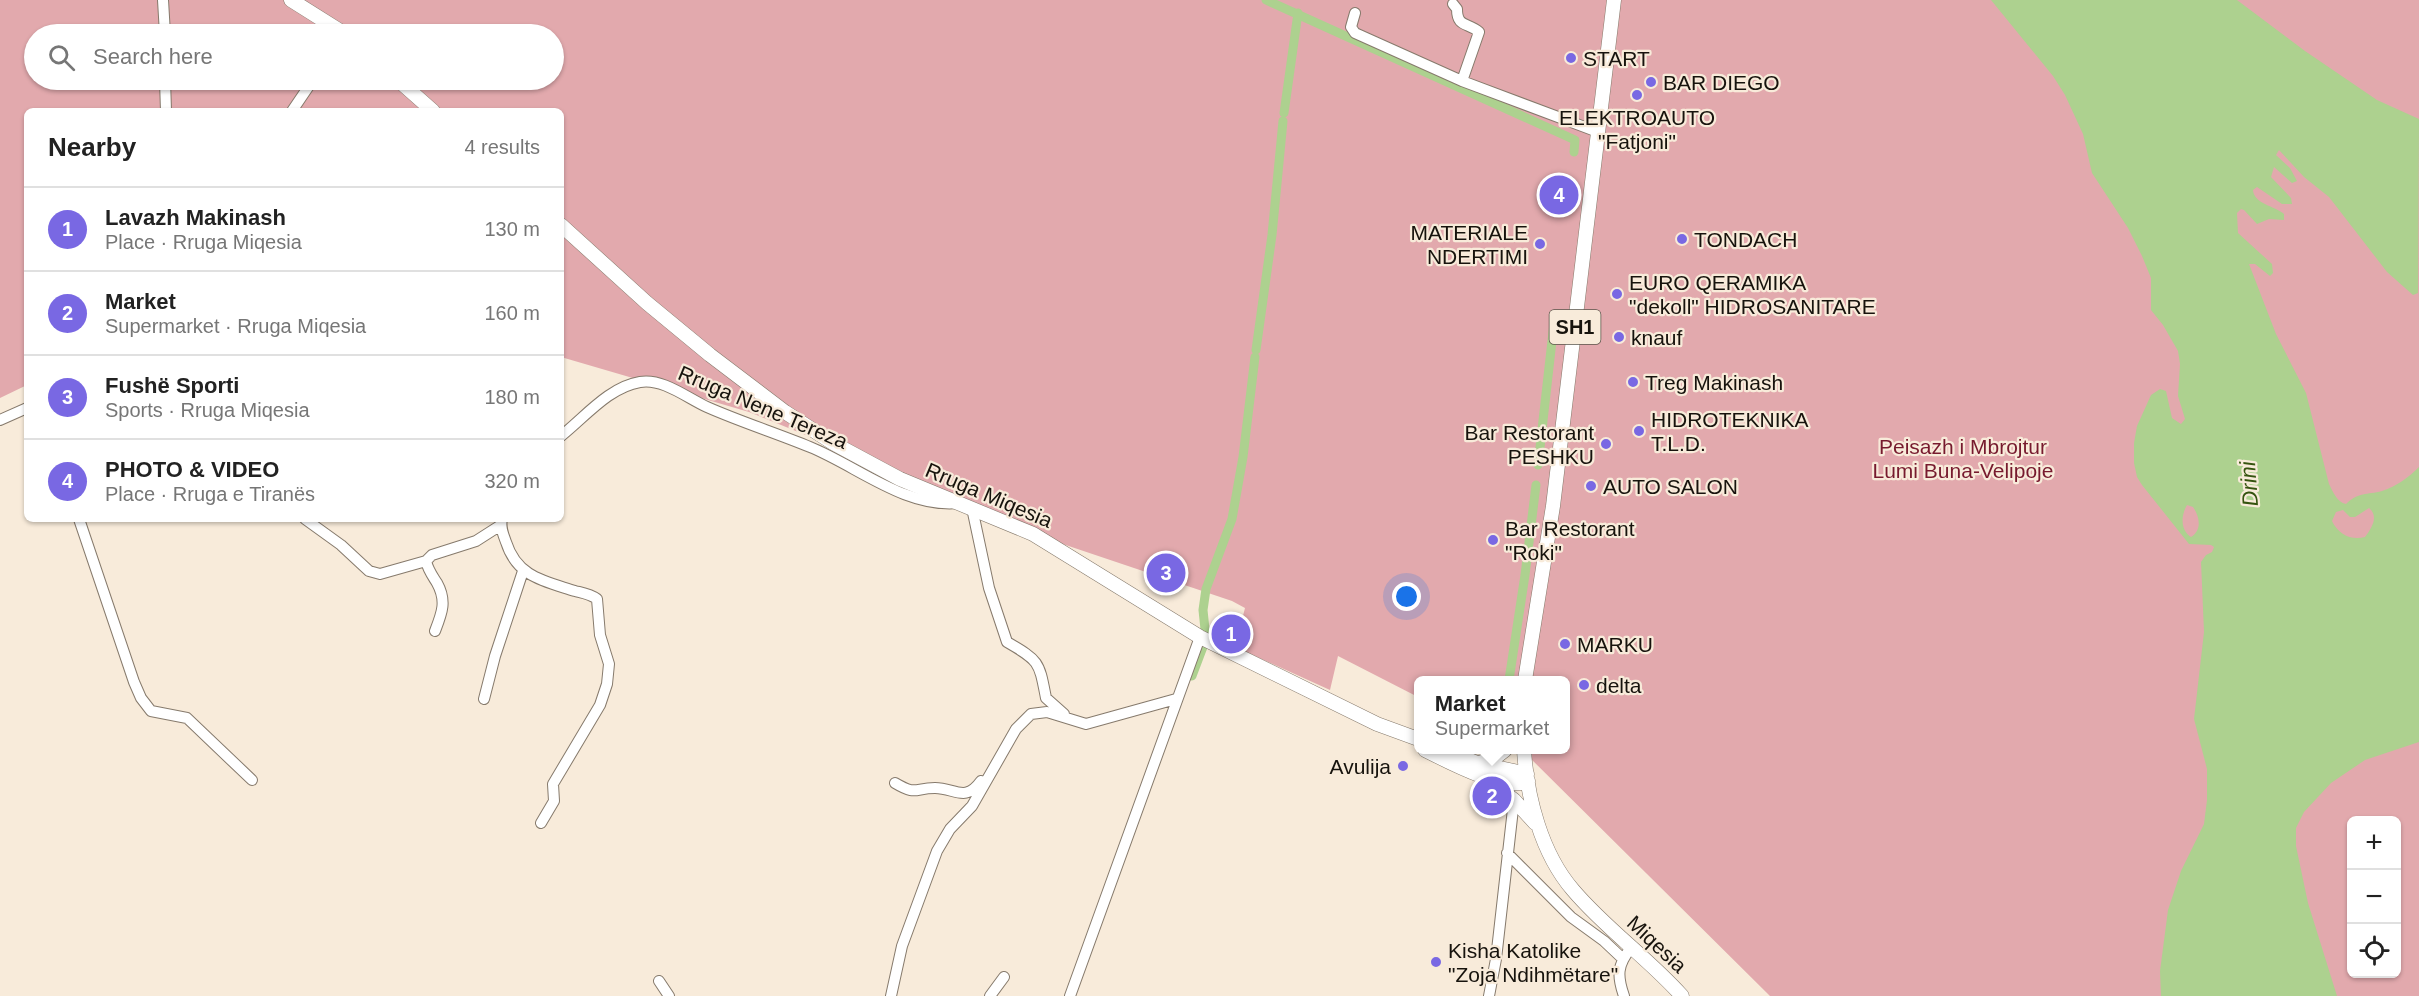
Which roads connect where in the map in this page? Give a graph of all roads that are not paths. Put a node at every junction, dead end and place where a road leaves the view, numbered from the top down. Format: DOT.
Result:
graph roads {
  1 [pos="163,0"];
  2 [pos="291,0"];
  3 [pos="1614,0"];
  4 [pos="1453,4"];
  5 [pos="1355,13"];
  6 [pos="164,24"];
  7 [pos="330,24"];
  8 [pos="1462,81"];
  9 [pos="165,90"];
  10 [pos="306,90"];
  11 [pos="409,90"];
  12 [pos="166,108"];
  13 [pos="294,108"];
  14 [pos="430,108"];
  15 [pos="1598,132"];
  16 [pos="564,228"];
  17 [pos="24,409"];
  18 [pos="0,420"];
  19 [pos="564,434"];
  20 [pos="965,506"];
  21 [pos="80,522"];
  22 [pos="309,522"];
  23 [pos="501,522"];
  24 [pos="426,561"];
  25 [pos="523,571"];
  26 [pos="435,631"];
  27 [pos="1202,638"];
  28 [pos="1526,676"];
  29 [pos="484,699"];
  30 [pos="1176,699"];
  31 [pos="1067,717"];
  32 [pos="1397,732"];
  33 [pos="1414,737"];
  34 [pos="1414,743"];
  35 [pos="1437,754"];
  36 [pos="1452,754"];
  37 [pos="1499,754"];
  38 [pos="1525,754"];
  39 [pos="993,768"];
  40 [pos="1477,768"];
  41 [pos="1528,777"];
  42 [pos="252,780"];
  43 [pos="895,783"];
  44 [pos="1514,800"];
  45 [pos="542,823"];
  46 [pos="1542,833"];
  47 [pos="1507,853"];
  48 [pos="1627,953"];
  49 [pos="1004,977"];
  50 [pos="659,981"];
  51 [pos="892,995"];
  52 [pos="669,996"];
  53 [pos="990,996"];
  54 [pos="1070,996"];
  55 [pos="1489,996"];
  56 [pos="1624,996"];
  57 [pos="1682,996"];
  1 -- 6 [label="street"];
  2 -- 7 [label="main road"];
  3 -- 15 [label="main road, SH1"];
  4 -- 8 [label="street"];
  5 -- 8 [label="street"];
  8 -- 15 [label="street"];
  9 -- 12 [label="street"];
  10 -- 13 [label="street"];
  11 -- 14 [label="main road"];
  15 -- 28 [label="main road, SH1"];
  16 -- 20 [label="main road, Rruga Miqesia"];
  17 -- 18 [label="street"];
  19 -- 20 [label="street, Rruga Nene Tereza"];
  20 -- 27 [label="main road, Rruga Miqesia"];
  20 -- 31 [label="street"];
  21 -- 42 [label="street"];
  22 -- 24 [label="street"];
  23 -- 24 [label="street"];
  23 -- 25 [label="street"];
  24 -- 26 [label="street"];
  25 -- 29 [label="street"];
  25 -- 45 [label="street"];
  27 -- 30 [label="street"];
  27 -- 32 [label="main road, Rruga Miqesia"];
  30 -- 31 [label="street"];
  30 -- 54 [label="street"];
  31 -- 39 [label="street"];
  32 -- 33 [label="main road, Rruga Miqesia"];
  32 -- 34 [label="main road, Rruga Miqesia"];
  35 -- 40 [label="main road"];
  36 -- 40 [label="main road"];
  37 -- 40 [label="main road"];
  38 -- 41 [label="main road"];
  39 -- 43 [label="street"];
  39 -- 51 [label="street"];
  40 -- 41 [label="main road"];
  40 -- 44 [label="main road"];
  41 -- 46 [label="main road"];
  44 -- 46 [label="main road"];
  44 -- 47 [label="street"];
  46 -- 48 [label="main road, Miqesia"];
  47 -- 48 [label="street"];
  47 -- 55 [label="street"];
  48 -- 56 [label="street"];
  48 -- 57 [label="main road, Miqesia"];
  49 -- 53 [label="street"];
  50 -- 52 [label="street"];
}
